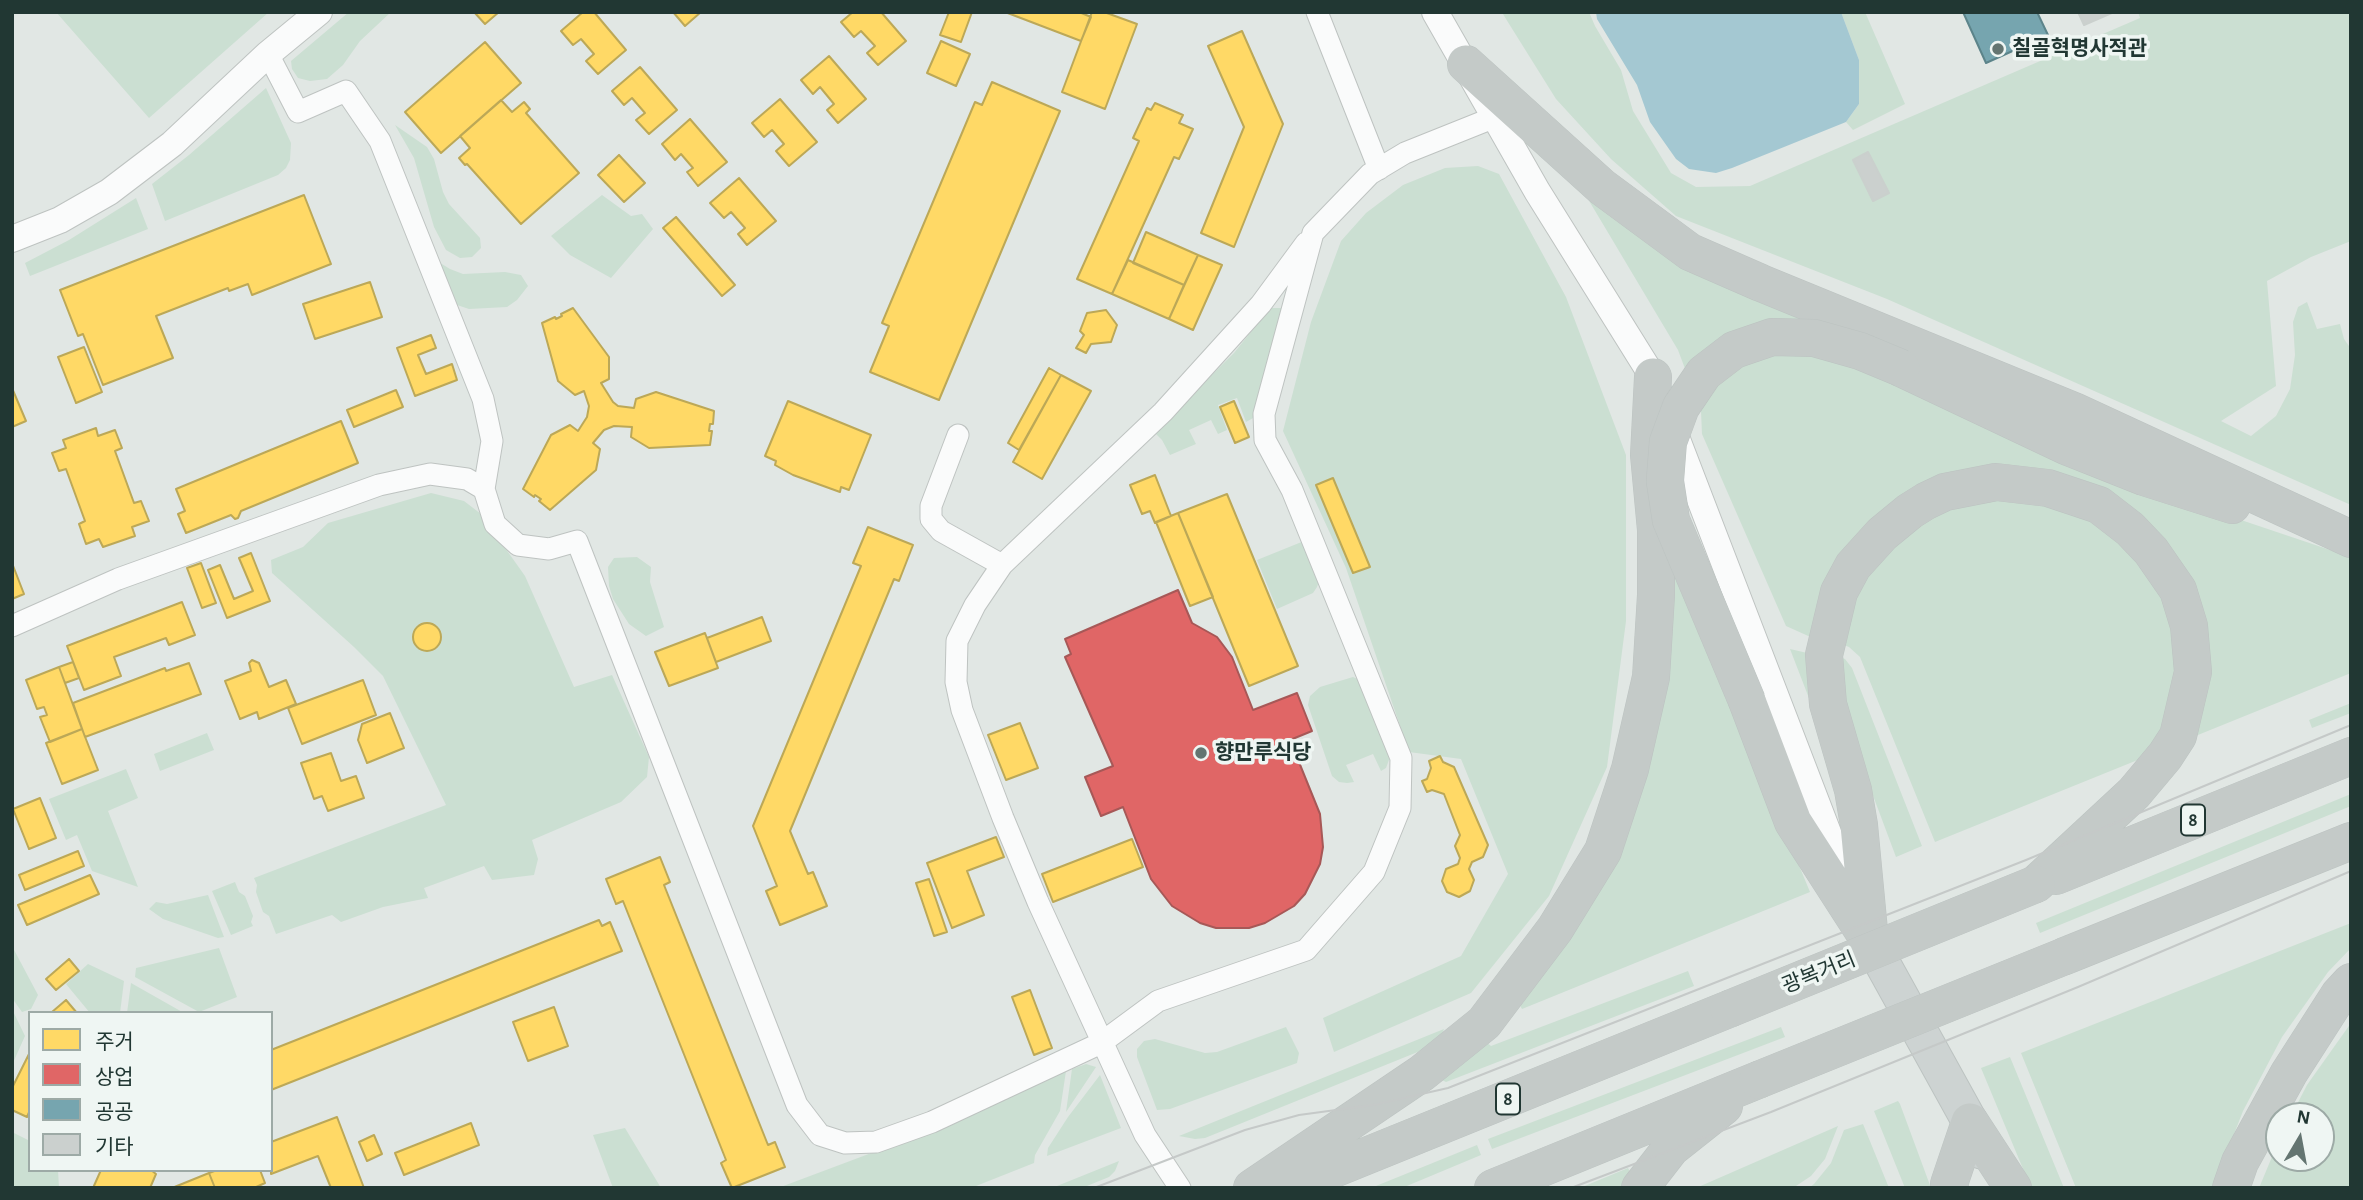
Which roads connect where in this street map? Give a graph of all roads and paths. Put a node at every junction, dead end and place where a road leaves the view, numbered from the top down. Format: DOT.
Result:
graph roads {
  1 [pos="319,12"];
  2 [pos="1317,12"];
  3 [pos="1435,12"];
  4 [pos="268,54"];
  5 [pos="1466,64"];
  6 [pos="1495,117"];
  7 [pos="1379,169"];
  8 [pos="1314,233"];
  9 [pos="12,239"];
  10 [pos="1653,377"];
  11 [pos="958,435"];
  12 [pos="484,489"];
  13 [pos="2336,532"];
  14 [pos="1002,565"];
  15 [pos="12,626"];
  16 [pos="2351,756"];
  17 [pos="2351,841"];
  18 [pos="2036,884"];
  19 [pos="1870,941"];
  20 [pos="2351,982"];
  21 [pos="1101,1043"];
  22 [pos="1758,1080"];
  23 [pos="1970,1122"];
  24 [pos="1180,1188"];
  25 [pos="1252,1188"];
  26 [pos="1287,1188"];
  27 [pos="1493,1188"];
  28 [pos="1640,1188"];
  29 [pos="1950,1188"];
  30 [pos="1995,1188"];
  31 [pos="2014,1188"];
  32 [pos="2231,1188"];
  1 -- 4 [label="street"];
  2 -- 7 [label="street"];
  3 -- 5 [label="street"];
  4 -- 9 [label="street"];
  4 -- 12 [label="street"];
  5 -- 6 [label="street"];
  5 -- 13 [label="highway"];
  6 -- 7 [label="street"];
  6 -- 10 [label="street"];
  7 -- 8 [label="street"];
  8 -- 14 [label="street"];
  8 -- 21 [label="street"];
  10 -- 19 [label="street"];
  10 -- 25 [label="highway"];
  11 -- 14 [label="street"];
  12 -- 15 [label="street"];
  12 -- 21 [label="street"];
  13 -- 19 [label="highway, bridge"];
  14 -- 21 [label="street"];
  16 -- 18 [label="highway, 광복거리 / 8"];
  17 -- 22 [label="highway, bridge"];
  18 -- 19 [label="highway"];
  18 -- 26 [label="highway, 광복거리 / 8, bridge"];
  19 -- 23 [label="main road"];
  20 -- 32 [label="highway"];
  21 -- 24 [label="street"];
  22 -- 27 [label="highway"];
  22 -- 28 [label="highway"];
  23 -- 29 [label="highway"];
  23 -- 30 [label="main road"];
  23 -- 31 [label="highway"];
}
